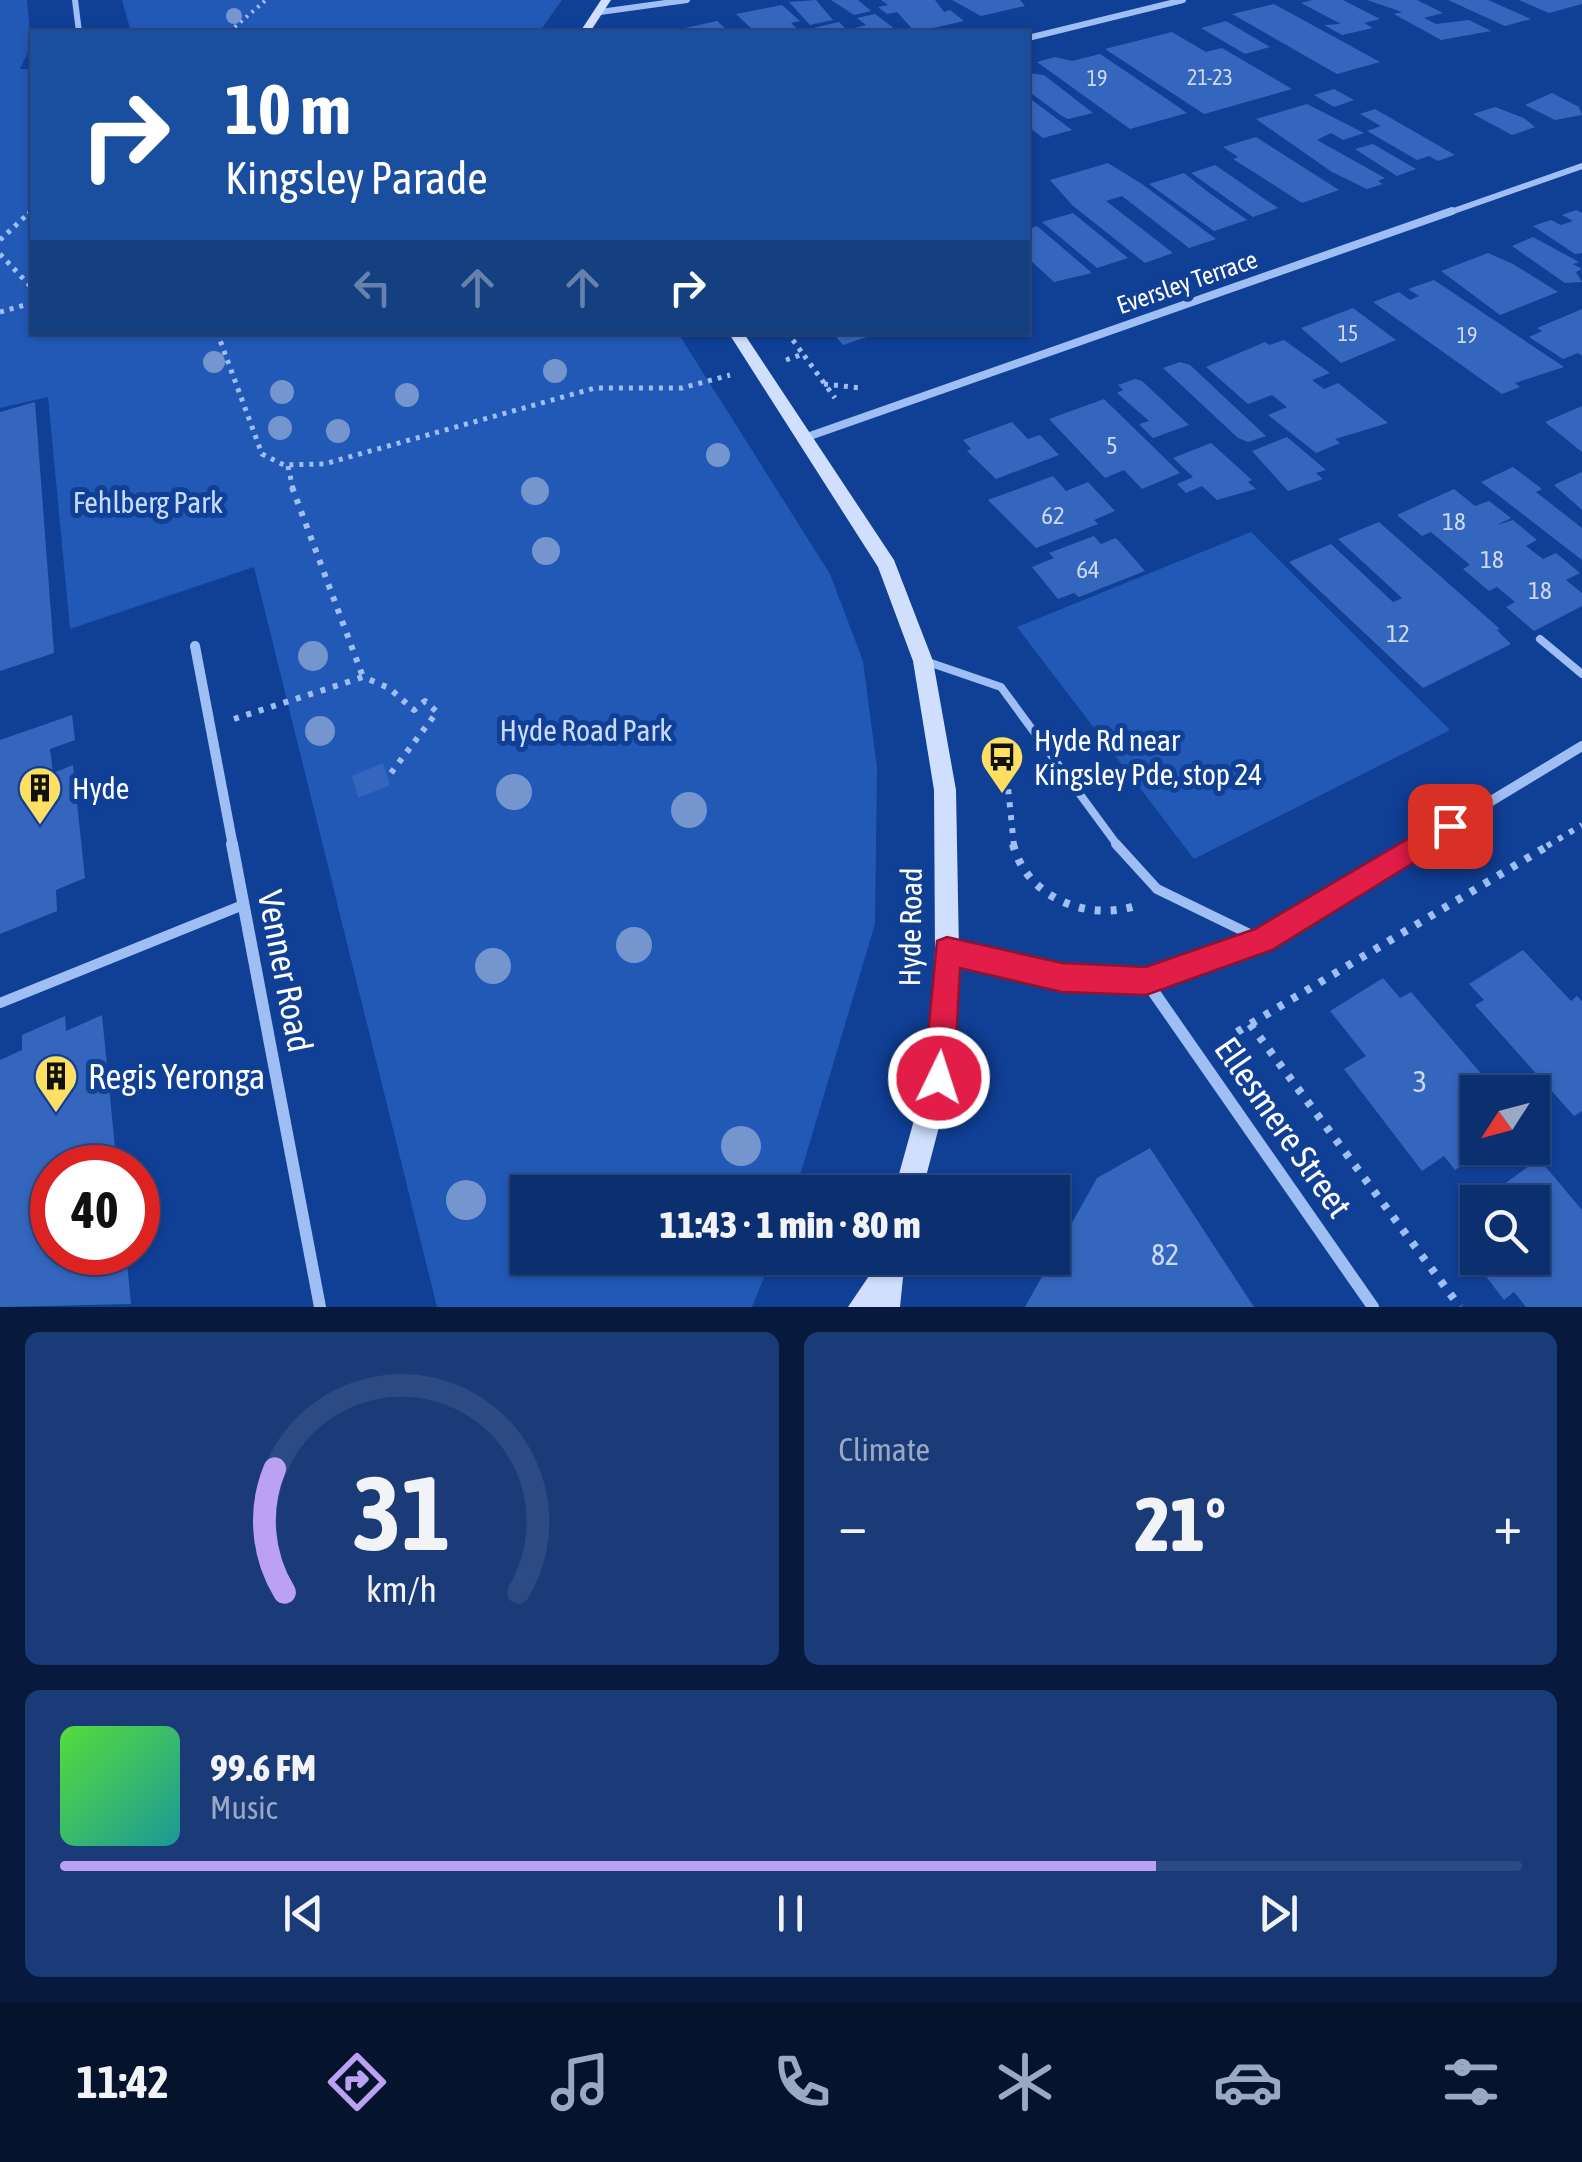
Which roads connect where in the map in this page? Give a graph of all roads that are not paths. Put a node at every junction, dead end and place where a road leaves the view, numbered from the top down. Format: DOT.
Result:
graph roads {
  1 [pos="75,0"];
  2 [pos="606,0"];
  3 [pos="686,0"];
  4 [pos="1183,0"];
  5 [pos="600,12"];
  6 [pos="79,30"];
  7 [pos="586,30"];
  8 [pos="1030,38"];
  9 [pos="1582,166"];
  10 [pos="737,335"];
  11 [pos="806,437"];
  12 [pos="1540,638"];
  13 [pos="195,646"];
  14 [pos="923,661"];
  15 [pos="1582,674"];
  16 [pos="1582,746"];
  17 [pos="243,906"];
  18 [pos="1262,940"];
  19 [pos="947,951"];
  20 [pos="1146,981"];
  21 [pos="0,1003"];
  22 [pos="913,1175"];
  23 [pos="887,1281"];
  24 [pos="320,1307"];
  25 [pos="863,1307"];
  26 [pos="1373,1307"];
  1 -- 6 [label="street"];
  2 -- 5 [label="street"];
  3 -- 5 [label="street"];
  4 -- 8 [label="street"];
  5 -- 7 [label="street"];
  9 -- 11 [label="street, Eversley Terrace"];
  10 -- 11 [label="street, Hyde Road"];
  11 -- 14 [label="street, Hyde Road"];
  12 -- 15 [label="lane"];
  13 -- 17 [label="street, Venner Road"];
  14 -- 18 [label="lane"];
  14 -- 19 [label="street, Hyde Road"];
  16 -- 18 [label="street"];
  17 -- 21 [label="lane"];
  17 -- 24 [label="street, Venner Road"];
  18 -- 20 [label="street"];
  19 -- 20 [label="street"];
  19 -- 22 [label="street, Hyde Road"];
  20 -- 26 [label="street, Ellesmere Street"];
  23 -- 25 [label="street"];
}
